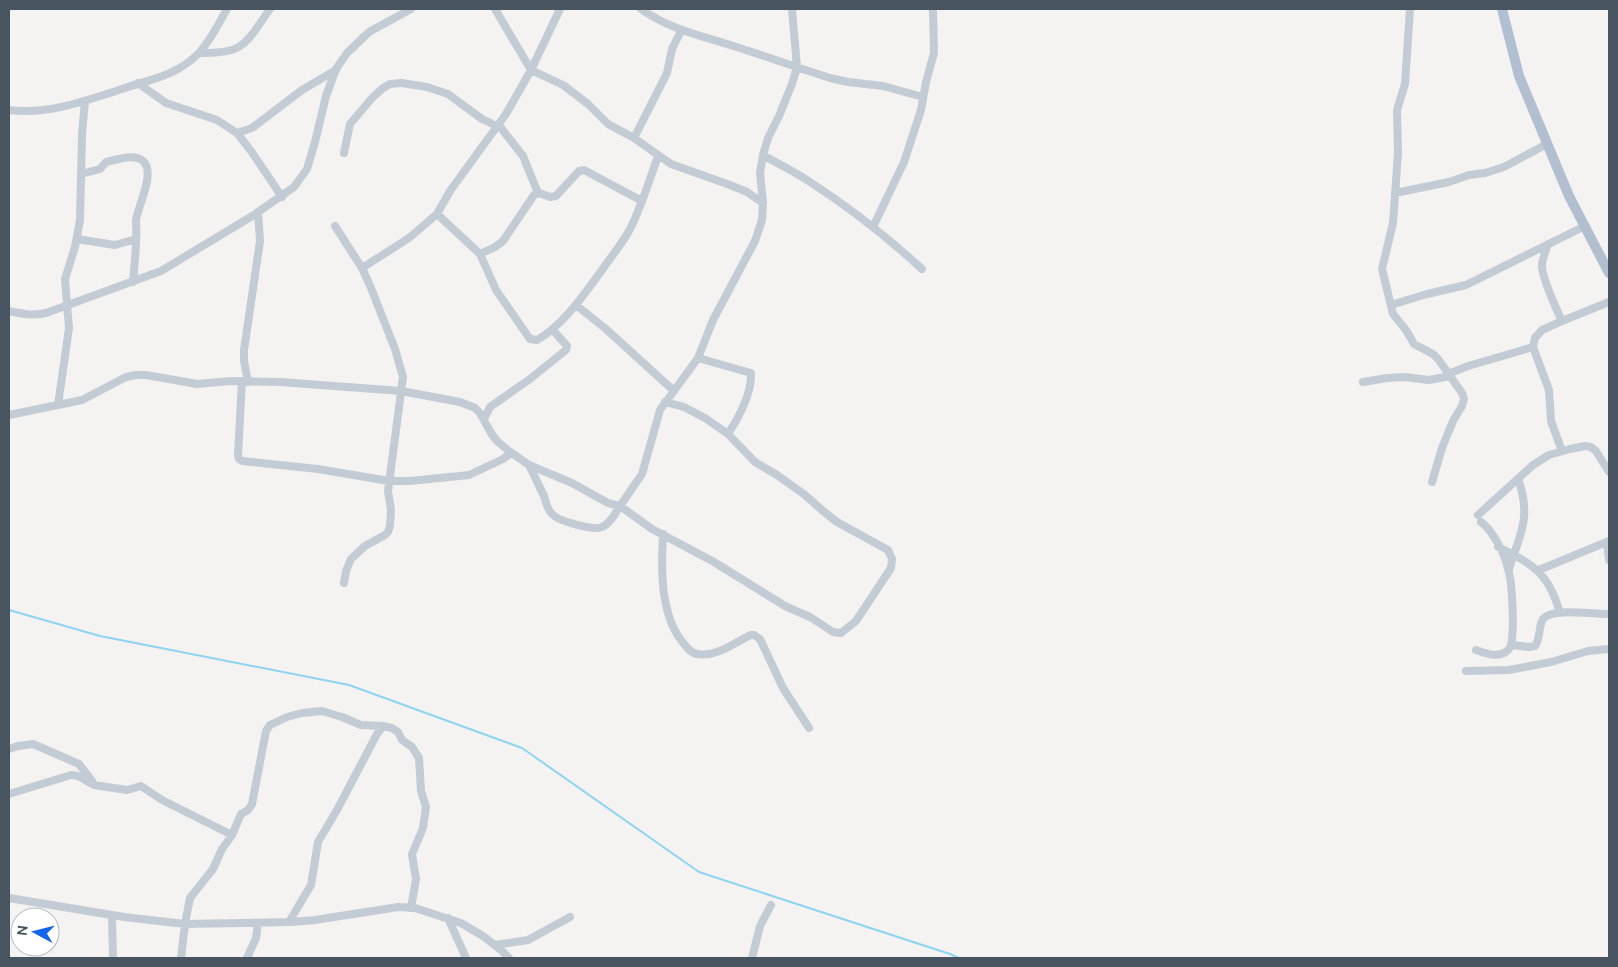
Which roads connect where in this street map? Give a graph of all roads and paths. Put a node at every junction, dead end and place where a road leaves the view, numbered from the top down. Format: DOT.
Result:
graph roads {
  1 [pos="227,9"];
  2 [pos="270,9"];
  3 [pos="411,9"];
  4 [pos="495,9"];
  5 [pos="560,9"];
  6 [pos="641,9"];
  7 [pos="792,9"];
  8 [pos="933,9"];
  9 [pos="1410,9"];
  10 [pos="1502,9"];
  11 [pos="681,31"];
  12 [pos="199,53"];
  13 [pos="796,67"];
  14 [pos="336,69"];
  15 [pos="531,70"];
  16 [pos="138,83"];
  17 [pos="923,97"];
  18 [pos="85,101"];
  19 [pos="9,110"];
  20 [pos="498,126"];
  21 [pos="237,133"];
  22 [pos="634,138"];
  23 [pos="1547,144"];
  24 [pos="344,153"];
  25 [pos="763,155"];
  26 [pos="658,156"];
  27 [pos="81,174"];
  28 [pos="538,193"];
  29 [pos="1395,193"];
  30 [pos="282,197"];
  31 [pos="642,201"];
  32 [pos="763,203"];
  33 [pos="258,212"];
  34 [pos="436,214"];
  35 [pos="335,226"];
  36 [pos="1585,226"];
  37 [pos="873,228"];
  38 [pos="77,239"];
  39 [pos="136,239"];
  40 [pos="1548,244"];
  41 [pos="480,254"];
  42 [pos="362,268"];
  43 [pos="922,269"];
  44 [pos="1609,273"];
  45 [pos="133,282"];
  46 [pos="1609,302"];
  47 [pos="68,304"];
  48 [pos="576,305"];
  49 [pos="1391,305"];
  50 [pos="9,312"];
  51 [pos="1562,321"];
  52 [pos="552,329"];
  53 [pos="1533,347"];
  54 [pos="698,358"];
  55 [pos="1449,375"];
  56 [pos="245,382"];
  57 [pos="1363,382"];
  58 [pos="401,391"];
  59 [pos="674,391"];
  60 [pos="664,402"];
  61 [pos="58,404"];
  62 [pos="9,415"];
  63 [pos="484,419"];
  64 [pos="728,434"];
  65 [pos="1562,451"];
  66 [pos="511,453"];
  67 [pos="529,465"];
  68 [pos="1609,472"];
  69 [pos="1518,480"];
  70 [pos="389,481"];
  71 [pos="1432,482"];
  72 [pos="620,506"];
  73 [pos="663,534"];
  74 [pos="1608,541"];
  75 [pos="1498,547"];
  76 [pos="1514,555"];
  77 [pos="1609,560"];
  78 [pos="1509,569"];
  79 [pos="1539,570"];
  80 [pos="344,583"];
  81 [pos="1560,613"];
  82 [pos="1609,614"];
  83 [pos="1512,645"];
  84 [pos="1476,650"];
  85 [pos="1609,650"];
  86 [pos="1466,671"];
  87 [pos="383,726"];
  88 [pos="809,728"];
  89 [pos="9,750"];
  90 [pos="94,785"];
  91 [pos="9,794"];
  92 [pos="232,835"];
  93 [pos="9,898"];
  94 [pos="771,905"];
  95 [pos="411,908"];
  96 [pos="112,915"];
  97 [pos="570,917"];
  98 [pos="448,918"];
  99 [pos="288,922"];
  100 [pos="258,923"];
  101 [pos="185,924"];
  102 [pos="495,945"];
  103 [pos="113,958"];
  104 [pos="181,958"];
  105 [pos="248,958"];
  106 [pos="466,958"];
  107 [pos="509,958"];
  108 [pos="752,958"];
  1 -- 12 [label="street"];
  2 -- 12 [label="street"];
  3 -- 14 [label="street"];
  4 -- 15 [label="street"];
  5 -- 15 [label="street"];
  6 -- 11 [label="street"];
  7 -- 13 [label="street"];
  8 -- 17 [label="street"];
  9 -- 29 [label="street"];
  10 -- 23 [label="main road"];
  11 -- 13 [label="street"];
  11 -- 22 [label="street"];
  12 -- 16 [label="street"];
  13 -- 17 [label="street"];
  13 -- 25 [label="street"];
  14 -- 21 [label="street"];
  14 -- 30 [label="street"];
  15 -- 20 [label="street"];
  15 -- 22 [label="street"];
  16 -- 18 [label="street"];
  16 -- 21 [label="street"];
  17 -- 37 [label="street"];
  18 -- 19 [label="street"];
  18 -- 27 [label="street"];
  20 -- 24 [label="street"];
  20 -- 28 [label="street"];
  20 -- 34 [label="street"];
  21 -- 30 [label="street"];
  22 -- 26 [label="street"];
  23 -- 29 [label="street"];
  23 -- 36 [label="main road"];
  25 -- 32 [label="street"];
  25 -- 37 [label="street"];
  26 -- 31 [label="street"];
  26 -- 32 [label="street"];
  27 -- 38 [label="street"];
  27 -- 39 [label="street"];
  28 -- 31 [label="street"];
  28 -- 41 [label="street"];
  29 -- 49 [label="street"];
  30 -- 33 [label="street"];
  31 -- 48 [label="street"];
  32 -- 54 [label="street"];
  33 -- 45 [label="street"];
  33 -- 56 [label="street"];
  34 -- 41 [label="street"];
  34 -- 42 [label="street"];
  35 -- 42 [label="street"];
  36 -- 40 [label="street"];
  36 -- 44 [label="main road"];
  37 -- 43 [label="street"];
  38 -- 39 [label="street"];
  38 -- 47 [label="street"];
  39 -- 45 [label="street"];
  40 -- 49 [label="street"];
  40 -- 51 [label="street"];
  41 -- 52 [label="street"];
  42 -- 58 [label="street"];
  45 -- 47 [label="street"];
  46 -- 51 [label="street"];
  47 -- 50 [label="street"];
  47 -- 61 [label="street"];
  48 -- 52 [label="street"];
  48 -- 59 [label="street"];
  49 -- 55 [label="street"];
  51 -- 53 [label="street"];
  52 -- 63 [label="street"];
  53 -- 55 [label="street"];
  53 -- 65 [label="street"];
  54 -- 59 [label="street"];
  54 -- 64 [label="street"];
  55 -- 57 [label="street"];
  55 -- 71 [label="street"];
  56 -- 58 [label="street"];
  56 -- 61 [label="street"];
  56 -- 70 [label="street"];
  58 -- 63 [label="street"];
  58 -- 70 [label="street"];
  59 -- 60 [label="street"];
  60 -- 64 [label="street"];
  60 -- 72 [label="street"];
  61 -- 62 [label="street"];
  63 -- 66 [label="street"];
  64 -- 73 [label="street"];
  65 -- 68 [label="street"];
  65 -- 69 [label="street"];
  66 -- 67 [label="street"];
  66 -- 70 [label="street"];
  67 -- 72 [label="street"];
  67 -- 72 [label="street"];
  69 -- 75 [label="street"];
  69 -- 76 [label="street"];
  70 -- 80 [label="street"];
  72 -- 73 [label="street"];
  73 -- 88 [label="street"];
  74 -- 77 [label="street"];
  74 -- 79 [label="street"];
  75 -- 76 [label="street"];
  75 -- 78 [label="street"];
  76 -- 78 [label="street"];
  76 -- 79 [label="street"];
  78 -- 83 [label="street"];
  79 -- 81 [label="street"];
  81 -- 82 [label="street"];
  81 -- 83 [label="street"];
  83 -- 84 [label="street"];
  85 -- 86 [label="street"];
  87 -- 92 [label="street"];
  87 -- 95 [label="street"];
  87 -- 99 [label="street"];
  89 -- 90 [label="street"];
  90 -- 91 [label="street"];
  90 -- 92 [label="street"];
  92 -- 101 [label="street"];
  93 -- 96 [label="street"];
  94 -- 108 [label="street"];
  95 -- 98 [label="street"];
  95 -- 99 [label="street"];
  96 -- 101 [label="street"];
  96 -- 103 [label="street"];
  97 -- 102 [label="street"];
  98 -- 102 [label="street"];
  98 -- 106 [label="street"];
  99 -- 100 [label="street"];
  100 -- 101 [label="street"];
  100 -- 105 [label="street"];
  101 -- 104 [label="street"];
  102 -- 107 [label="street"];
}
